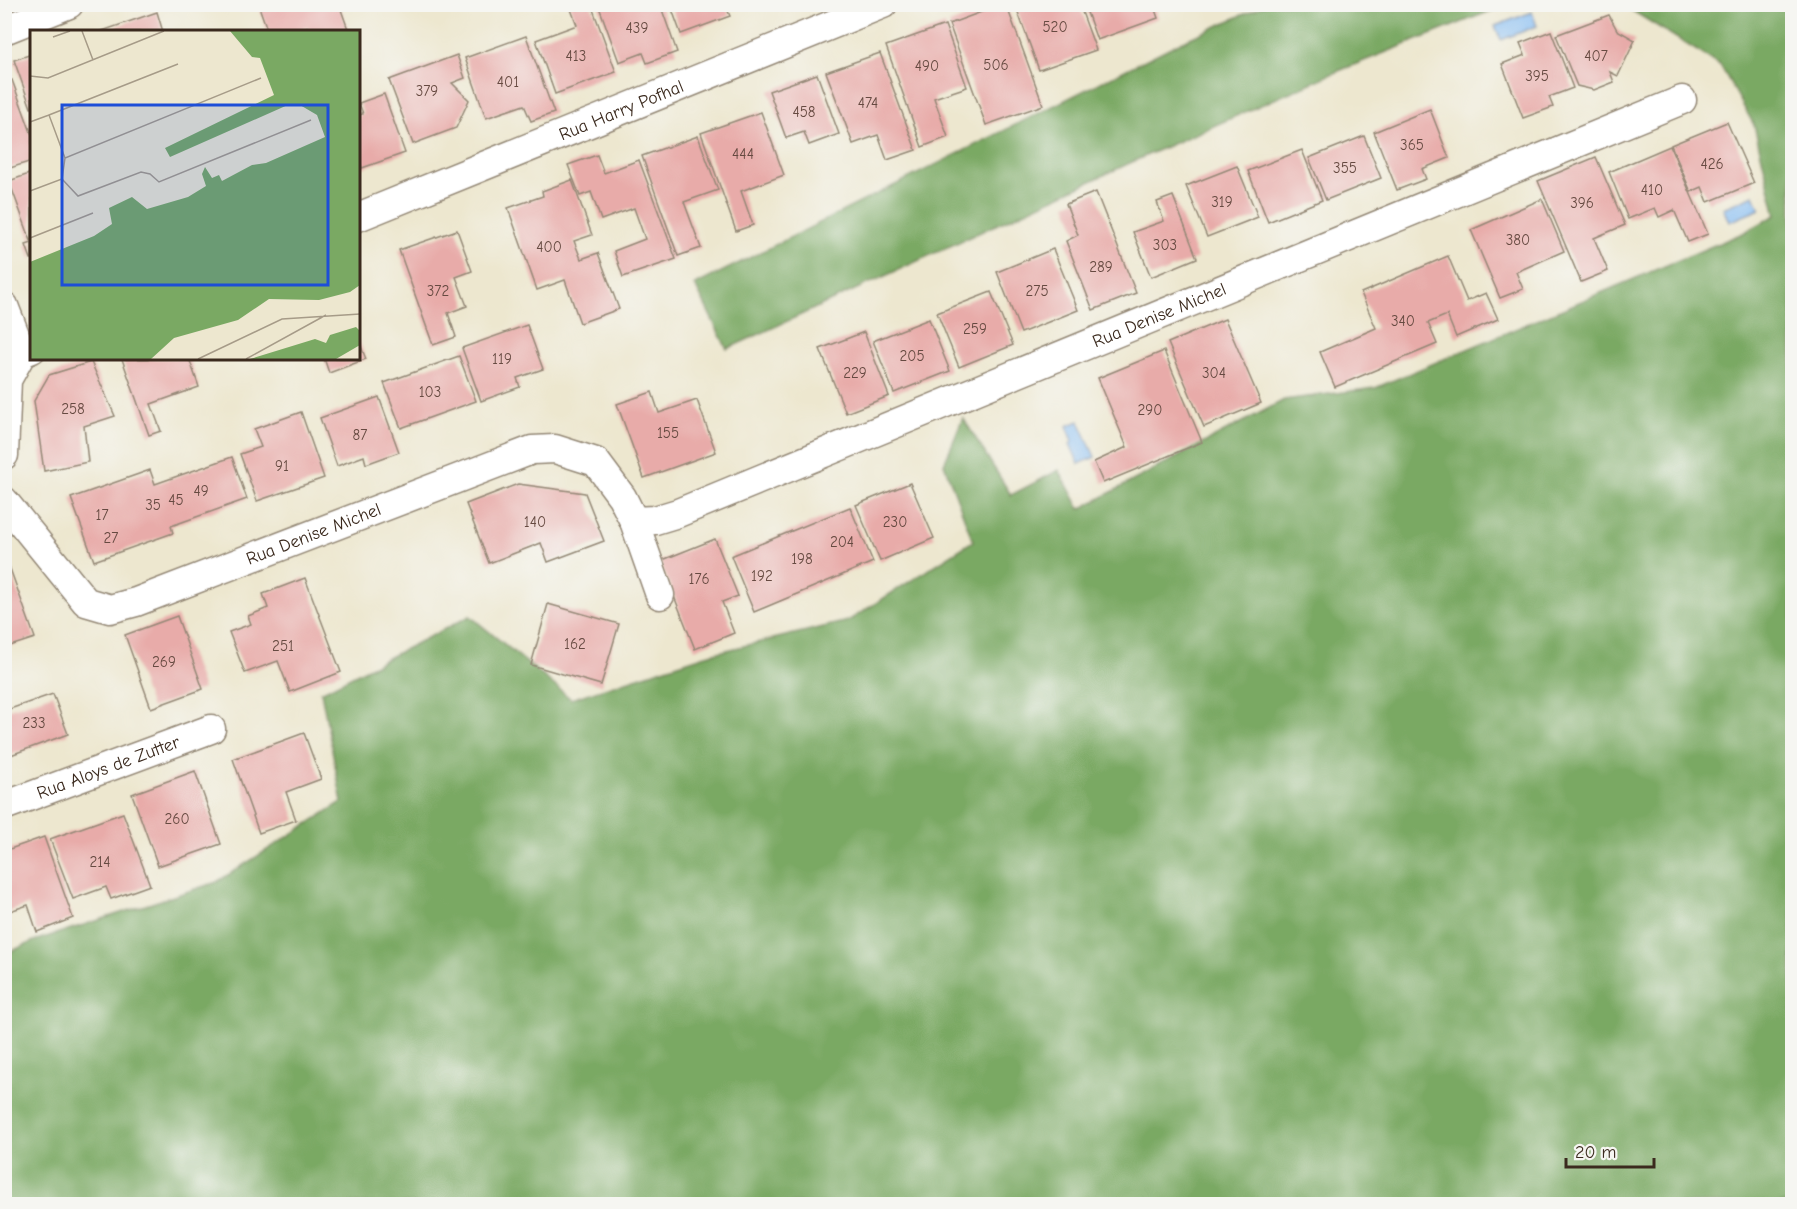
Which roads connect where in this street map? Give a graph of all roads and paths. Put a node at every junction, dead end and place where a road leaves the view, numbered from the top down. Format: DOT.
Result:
graph roads {
  1 [pos="69,4"];
  2 [pos="883,4"];
  3 [pos="4,30"];
  4 [pos="1682,100"];
  5 [pos="360,216"];
  6 [pos="4,306"];
  7 [pos="27,351"];
  8 [pos="4,456"];
  9 [pos="4,501"];
  10 [pos="634,521"];
  11 [pos="660,595"];
  12 [pos="211,729"];
  13 [pos="4,806"];
  1 -- 3 [label="street"];
  2 -- 5 [label="street, Rua Harry Pofhal"];
  4 -- 10 [label="street, Rua Denise Michel"];
  6 -- 7 [label="street"];
  7 -- 8 [label="street"];
  9 -- 10 [label="street, Rua Denise Michel"];
  10 -- 11 [label="street, Rua Denise Michel"];
  12 -- 13 [label="street, Rua Aloys de Zutter"];
}
